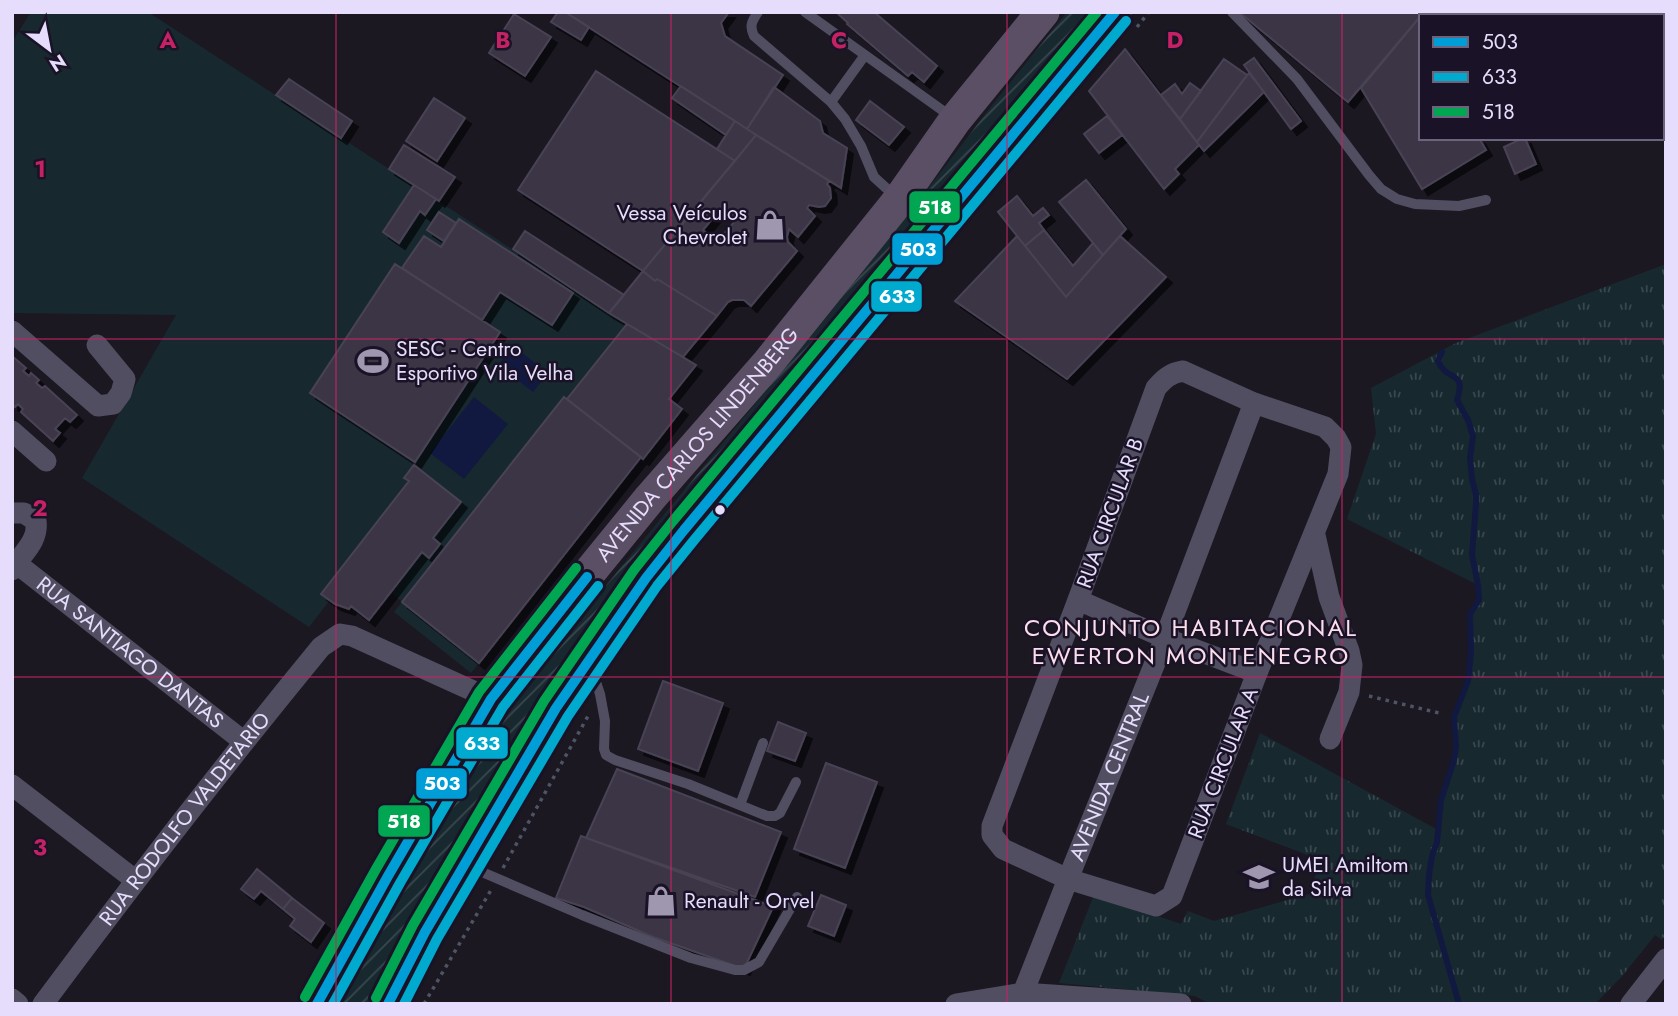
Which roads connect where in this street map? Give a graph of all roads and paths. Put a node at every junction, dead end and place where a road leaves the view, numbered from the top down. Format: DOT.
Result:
graph roads {
  1 [pos="758,12"];
  2 [pos="805,12"];
  3 [pos="1043,12"];
  4 [pos="1149,12"];
  5 [pos="1232,12"];
  6 [pos="1123,23"];
  7 [pos="865,55"];
  8 [pos="831,102"];
  9 [pos="955,120"];
  10 [pos="899,200"];
  11 [pos="1486,200"];
  12 [pos="12,331"];
  13 [pos="97,345"];
  14 [pos="1254,403"];
  15 [pos="12,431"];
  16 [pos="46,461"];
  17 [pos="12,513"];
  18 [pos="1315,535"];
  19 [pos="14,567"];
  20 [pos="1078,600"];
  21 [pos="1165,638"];
  22 [pos="589,661"];
  23 [pos="1258,673"];
  24 [pos="1349,692"];
  25 [pos="600,694"];
  26 [pos="491,699"];
  27 [pos="1443,714"];
  28 [pos="1330,739"];
  29 [pos="243,741"];
  30 [pos="763,743"];
  31 [pos="796,782"];
  32 [pos="12,785"];
  33 [pos="740,805"];
  34 [pos="465,865"];
  35 [pos="497,879"];
  36 [pos="1068,879"];
  37 [pos="135,880"];
  38 [pos="797,897"];
  39 [pos="1666,959"];
  40 [pos="1023,993"];
  41 [pos="12,999"];
  42 [pos="18,1004"];
  43 [pos="43,1004"];
  44 [pos="317,1004"];
  45 [pos="388,1004"];
  46 [pos="424,1004"];
  47 [pos="956,1004"];
  48 [pos="1181,1004"];
  49 [pos="1631,1004"];
  1 -- 8 [label="lane"];
  2 -- 7 [label="lane"];
  3 -- 9 [label="main road, AVENIDA CARLOS LINDENBERG"];
  4 -- 6 [label="path"];
  5 -- 11 [label="lane"];
  6 -- 22 [label="main road"];
  7 -- 8 [label="lane"];
  7 -- 9 [label="lane"];
  8 -- 10 [label="lane"];
  9 -- 10 [label="main road, AVENIDA CARLOS LINDENBERG"];
  10 -- 26 [label="main road, AVENIDA CARLOS LINDENBERG"];
  12 -- 13 [label="street"];
  14 -- 18 [label="street, RUA CIRCULAR A"];
  14 -- 20 [label="street, RUA CIRCULAR B"];
  14 -- 21 [label="street, AVENIDA CENTRAL"];
  15 -- 16 [label="street"];
  17 -- 19 [label="street"];
  18 -- 23 [label="street, RUA CIRCULAR A"];
  18 -- 24 [label="street"];
  19 -- 29 [label="street, RUA SANTIAGO DANTAS"];
  20 -- 21 [label="street"];
  20 -- 36 [label="street, RUA CIRCULAR B"];
  21 -- 23 [label="street"];
  21 -- 36 [label="street, AVENIDA CENTRAL"];
  22 -- 25 [label="lane"];
  22 -- 34 [label="main road"];
  23 -- 36 [label="street, RUA CIRCULAR A"];
  24 -- 27 [label="path"];
  24 -- 28 [label="street"];
  25 -- 33 [label="lane"];
  25 -- 35 [label="path"];
  26 -- 29 [label="street, RUA RODOLFO VALDETARIO"];
  26 -- 44 [label="main road, AVENIDA CARLOS LINDENBERG"];
  29 -- 37 [label="street, RUA RODOLFO VALDETARIO"];
  30 -- 33 [label="lane"];
  31 -- 33 [label="lane"];
  32 -- 37 [label="street"];
  34 -- 35 [label="lane"];
  34 -- 45 [label="main road"];
  35 -- 38 [label="lane"];
  35 -- 46 [label="path"];
  36 -- 40 [label="street, AVENIDA CENTRAL"];
  37 -- 43 [label="street, RUA RODOLFO VALDETARIO"];
  39 -- 49 [label="street"];
  40 -- 47 [label="street"];
  40 -- 48 [label="street"];
  41 -- 42 [label="street"];
}
